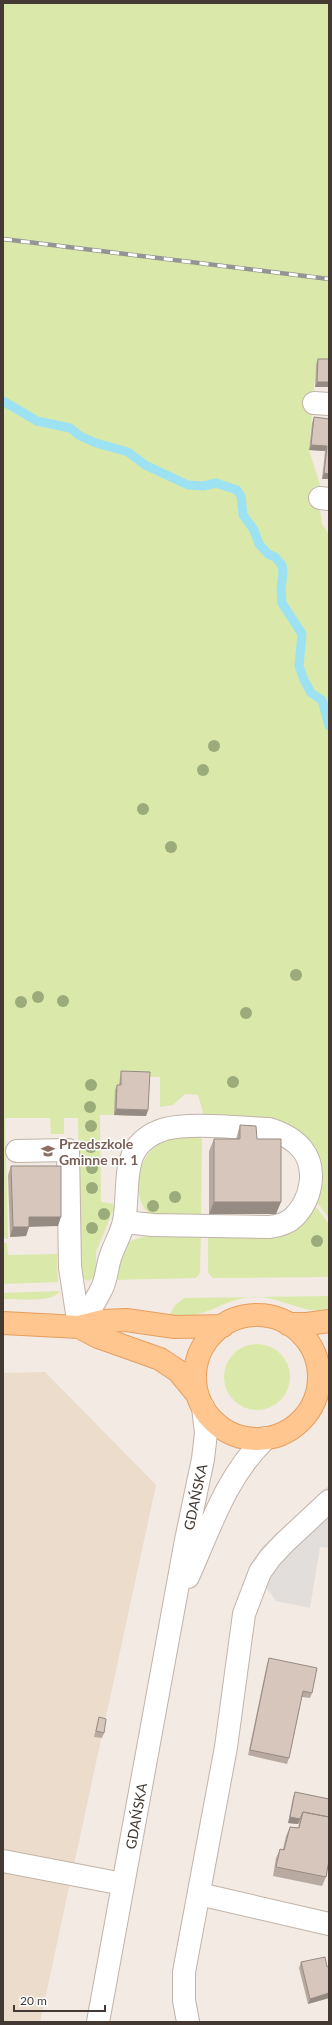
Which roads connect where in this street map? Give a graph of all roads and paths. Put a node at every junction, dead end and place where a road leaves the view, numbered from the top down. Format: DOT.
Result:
graph roads {
  1 [pos="17,1151"];
  2 [pos="124,1222"];
  3 [pos="329,1321"];
  4 [pos="3,1323"];
  5 [pos="288,1324"];
  6 [pos="223,1326"];
  7 [pos="79,1327"];
  8 [pos="329,1375"];
  9 [pos="316,1394"];
  10 [pos="200,1400"];
  11 [pos="266,1438"];
  12 [pos="328,1503"];
  13 [pos="174,1609"];
  14 [pos="3,1861"];
  15 [pos="123,1884"];
  16 [pos="199,1894"];
  17 [pos="329,1924"];
  18 [pos="98,2022"];
  19 [pos="188,2022"];
  1 -- 7 [label="street"];
  2 -- 2 [label="street"];
  2 -- 7 [label="street"];
  3 -- 5 [label="main road"];
  4 -- 7 [label="main road"];
  5 -- 6 [label="main road"];
  5 -- 9 [label="main road"];
  6 -- 7 [label="main road"];
  6 -- 10 [label="main road"];
  7 -- 10 [label="main road"];
  8 -- 9 [label="main road"];
  9 -- 11 [label="main road"];
  10 -- 11 [label="main road"];
  10 -- 13 [label="street, GDAŃSKA"];
  11 -- 13 [label="street, GDAŃSKA"];
  12 -- 16 [label="street"];
  13 -- 15 [label="street, GDAŃSKA"];
  14 -- 15 [label="street"];
  15 -- 18 [label="street, GDAŃSKA"];
  16 -- 17 [label="street"];
  16 -- 19 [label="street"];
}
